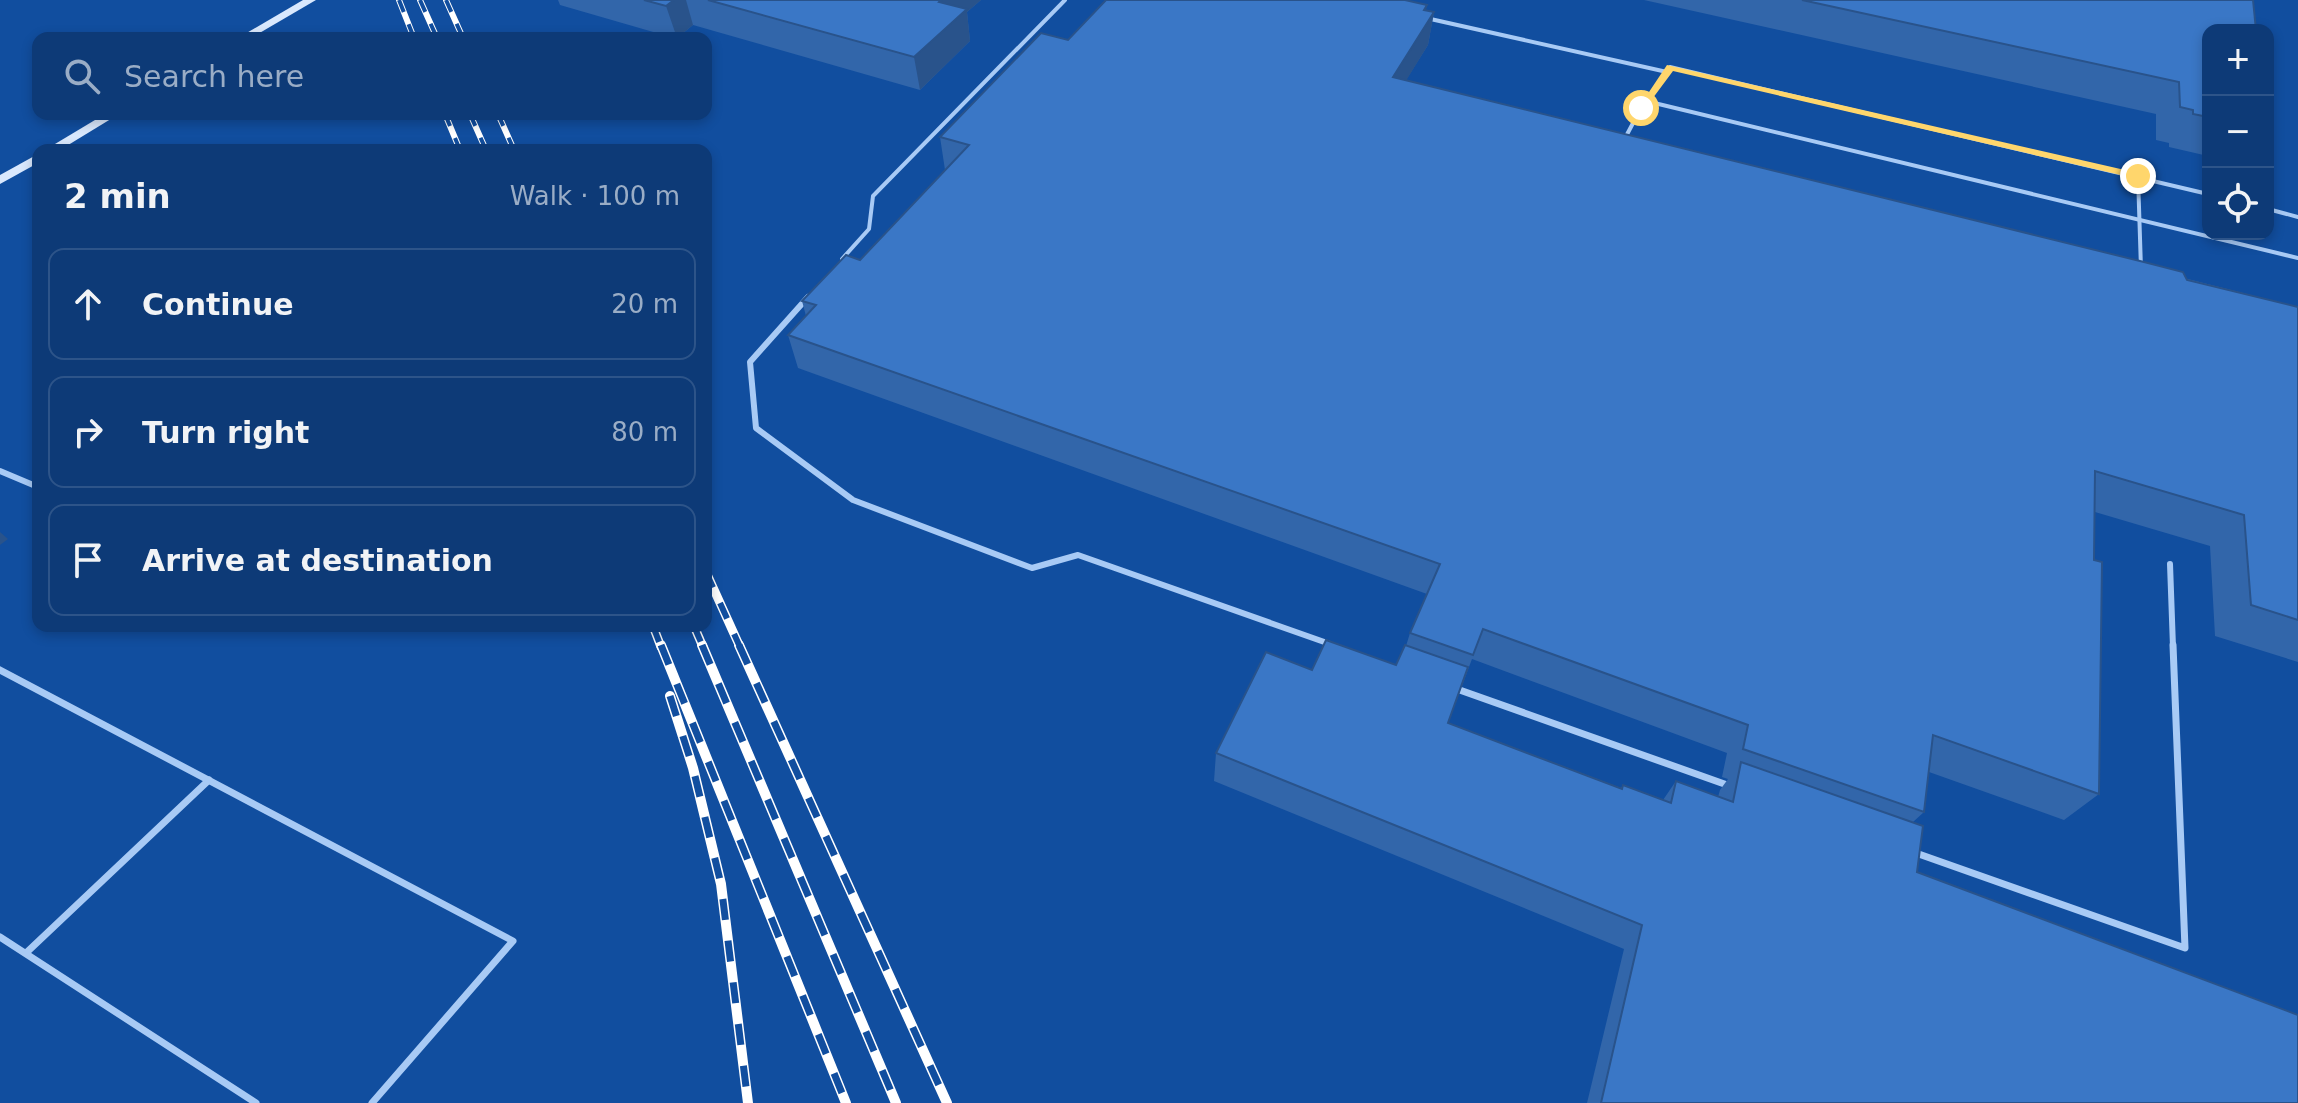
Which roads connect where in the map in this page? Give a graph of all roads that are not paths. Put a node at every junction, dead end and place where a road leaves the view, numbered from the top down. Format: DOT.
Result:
graph roads {
  1 [pos="1065,0"];
  2 [pos="305,1"];
  3 [pos="1426,18"];
  4 [pos="253,32"];
  5 [pos="1667,72"];
  6 [pos="1646,101"];
  7 [pos="103,120"];
  8 [pos="61,144"];
  9 [pos="1618,152"];
  10 [pos="32,161"];
  11 [pos="2138,176"];
  12 [pos="0,180"];
  13 [pos="2202,192"];
  14 [pos="2274,211"];
  15 [pos="2298,218"];
  16 [pos="2139,220"];
  17 [pos="2298,258"];
  18 [pos="839,263"];
  19 [pos="2141,281"];
  20 [pos="819,285"];
  21 [pos="0,471"];
  22 [pos="32,484"];
  23 [pos="2170,564"];
  24 [pos="1332,645"];
  25 [pos="0,670"];
  26 [pos="1452,688"];
  27 [pos="209,780"];
  28 [pos="1736,789"];
  29 [pos="1901,847"];
  30 [pos="0,937"];
  31 [pos="26,953"];
  32 [pos="256,1103"];
  33 [pos="372,1103"];
  1 -- 18 [label="lane"];
  2 -- 4 [label="street"];
  3 -- 5 [label="lane"];
  5 -- 6 [label="lane"];
  5 -- 11 [label="lane"];
  6 -- 9 [label="lane"];
  6 -- 16 [label="lane"];
  7 -- 8 [label="street"];
  10 -- 12 [label="street"];
  11 -- 13 [label="lane"];
  11 -- 16 [label="lane"];
  14 -- 15 [label="lane"];
  16 -- 17 [label="lane"];
  16 -- 19 [label="lane"];
  20 -- 24 [label="lane"];
  21 -- 22 [label="lane"];
  23 -- 29 [label="lane"];
  25 -- 27 [label="lane"];
  26 -- 28 [label="lane"];
  27 -- 31 [label="lane"];
  27 -- 33 [label="lane"];
  30 -- 31 [label="lane"];
  31 -- 32 [label="lane"];
}
